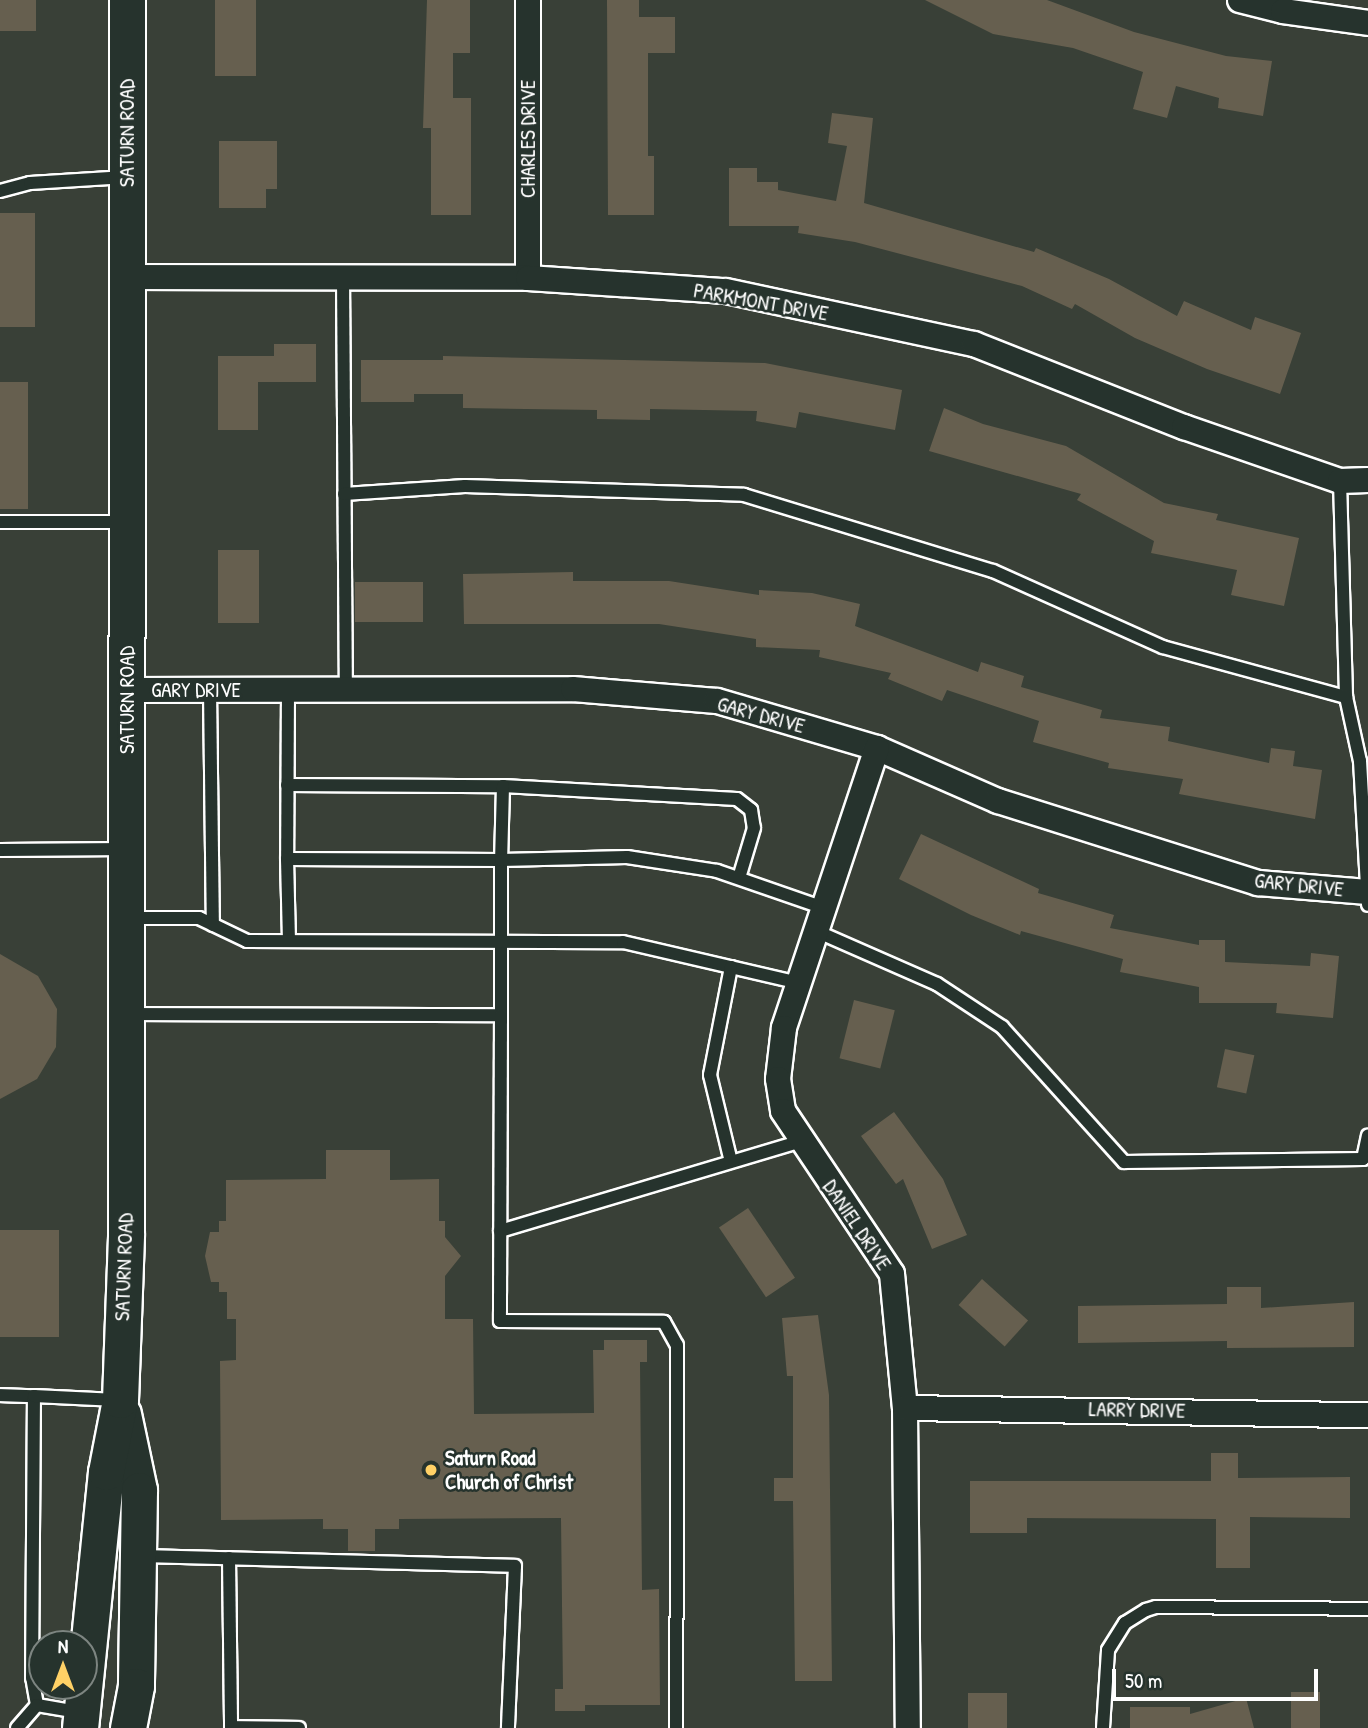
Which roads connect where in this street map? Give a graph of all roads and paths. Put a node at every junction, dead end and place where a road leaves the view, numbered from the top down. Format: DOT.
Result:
graph roads {
  1 [pos="127,0"];
  2 [pos="528,0"];
  3 [pos="1240,0"];
  4 [pos="1368,23"];
  5 [pos="126,177"];
  6 [pos="0,191"];
  7 [pos="126,277"];
  8 [pos="342,277"];
  9 [pos="528,278"];
  10 [pos="1368,480"];
  11 [pos="1340,481"];
  12 [pos="344,494"];
  13 [pos="0,522"];
  14 [pos="128,522"];
  15 [pos="346,689"];
  16 [pos="127,690"];
  17 [pos="210,690"];
  18 [pos="288,690"];
  19 [pos="1346,697"];
  20 [pos="877,748"];
  21 [pos="287,785"];
  22 [pos="503,786"];
  23 [pos="128,849"];
  24 [pos="0,850"];
  25 [pos="287,859"];
  26 [pos="501,860"];
  27 [pos="739,878"];
  28 [pos="1368,892"];
  29 [pos="1368,905"];
  30 [pos="824,908"];
  31 [pos="128,918"];
  32 [pos="213,925"];
  33 [pos="816,932"];
  34 [pos="289,941"];
  35 [pos="501,942"];
  36 [pos="731,967"];
  37 [pos="799,983"];
  38 [pos="129,1014"];
  39 [pos="501,1015"];
  40 [pos="1368,1136"];
  41 [pos="801,1141"];
  42 [pos="731,1162"];
  43 [pos="500,1231"];
  44 [pos="0,1395"];
  45 [pos="34,1396"];
  46 [pos="120,1400"];
  47 [pos="905,1408"];
  48 [pos="1368,1415"];
  49 [pos="139,1556"];
  50 [pos="229,1558"];
  51 [pos="1368,1609"];
  52 [pos="37,1705"];
  53 [pos="81,1720"];
  54 [pos="18,1728"];
  55 [pos="128,1728"];
  56 [pos="299,1728"];
  57 [pos="508,1728"];
  58 [pos="676,1728"];
  59 [pos="908,1728"];
  60 [pos="1103,1728"];
  1 -- 5 [label="street, SATURN ROAD"];
  2 -- 9 [label="street, CHARLES DRIVE"];
  3 -- 4 [label="street"];
  5 -- 6 [label="lane"];
  5 -- 7 [label="street, SATURN ROAD"];
  7 -- 8 [label="street, PARKMONT DRIVE"];
  7 -- 14 [label="street, SATURN ROAD"];
  8 -- 9 [label="street, PARKMONT DRIVE"];
  8 -- 12 [label="lane"];
  9 -- 11 [label="street, PARKMONT DRIVE"];
  10 -- 11 [label="street, PARKMONT DRIVE"];
  11 -- 19 [label="lane"];
  12 -- 15 [label="lane"];
  12 -- 19 [label="lane"];
  13 -- 14 [label="lane"];
  14 -- 16 [label="street, SATURN ROAD"];
  15 -- 18 [label="street, GARY DRIVE"];
  15 -- 20 [label="street, GARY DRIVE"];
  16 -- 17 [label="street, GARY DRIVE"];
  16 -- 23 [label="street, SATURN ROAD"];
  17 -- 18 [label="street, GARY DRIVE"];
  17 -- 32 [label="lane"];
  18 -- 21 [label="lane"];
  19 -- 28 [label="lane"];
  20 -- 28 [label="street, GARY DRIVE"];
  20 -- 30 [label="street, DANIEL DRIVE"];
  21 -- 22 [label="lane"];
  21 -- 25 [label="lane"];
  22 -- 26 [label="lane"];
  22 -- 27 [label="lane"];
  23 -- 24 [label="lane"];
  23 -- 31 [label="street, SATURN ROAD"];
  25 -- 26 [label="lane"];
  25 -- 34 [label="lane"];
  26 -- 27 [label="lane"];
  26 -- 35 [label="lane"];
  27 -- 30 [label="lane"];
  28 -- 29 [label="lane"];
  30 -- 33 [label="street, DANIEL DRIVE"];
  31 -- 32 [label="lane"];
  31 -- 38 [label="street, SATURN ROAD"];
  32 -- 34 [label="lane"];
  33 -- 37 [label="street, DANIEL DRIVE"];
  33 -- 40 [label="lane"];
  34 -- 35 [label="lane"];
  35 -- 36 [label="lane"];
  35 -- 39 [label="lane"];
  36 -- 37 [label="lane"];
  36 -- 42 [label="lane"];
  37 -- 41 [label="street, DANIEL DRIVE"];
  38 -- 39 [label="lane"];
  38 -- 46 [label="street, SATURN ROAD"];
  39 -- 43 [label="lane"];
  41 -- 42 [label="lane"];
  41 -- 47 [label="street, DANIEL DRIVE"];
  42 -- 43 [label="lane"];
  43 -- 58 [label="lane"];
  44 -- 45 [label="lane"];
  45 -- 46 [label="lane"];
  45 -- 52 [label="lane"];
  46 -- 49 [label="street, SATURN ROAD"];
  46 -- 53 [label="street, SATURN ROAD"];
  47 -- 48 [label="street, LARRY DRIVE"];
  47 -- 59 [label="street, DANIEL DRIVE"];
  49 -- 50 [label="lane"];
  49 -- 55 [label="street, SATURN ROAD"];
  50 -- 56 [label="lane"];
  50 -- 57 [label="lane"];
  51 -- 60 [label="lane"];
  52 -- 53 [label="lane"];
  52 -- 54 [label="lane"];
}
